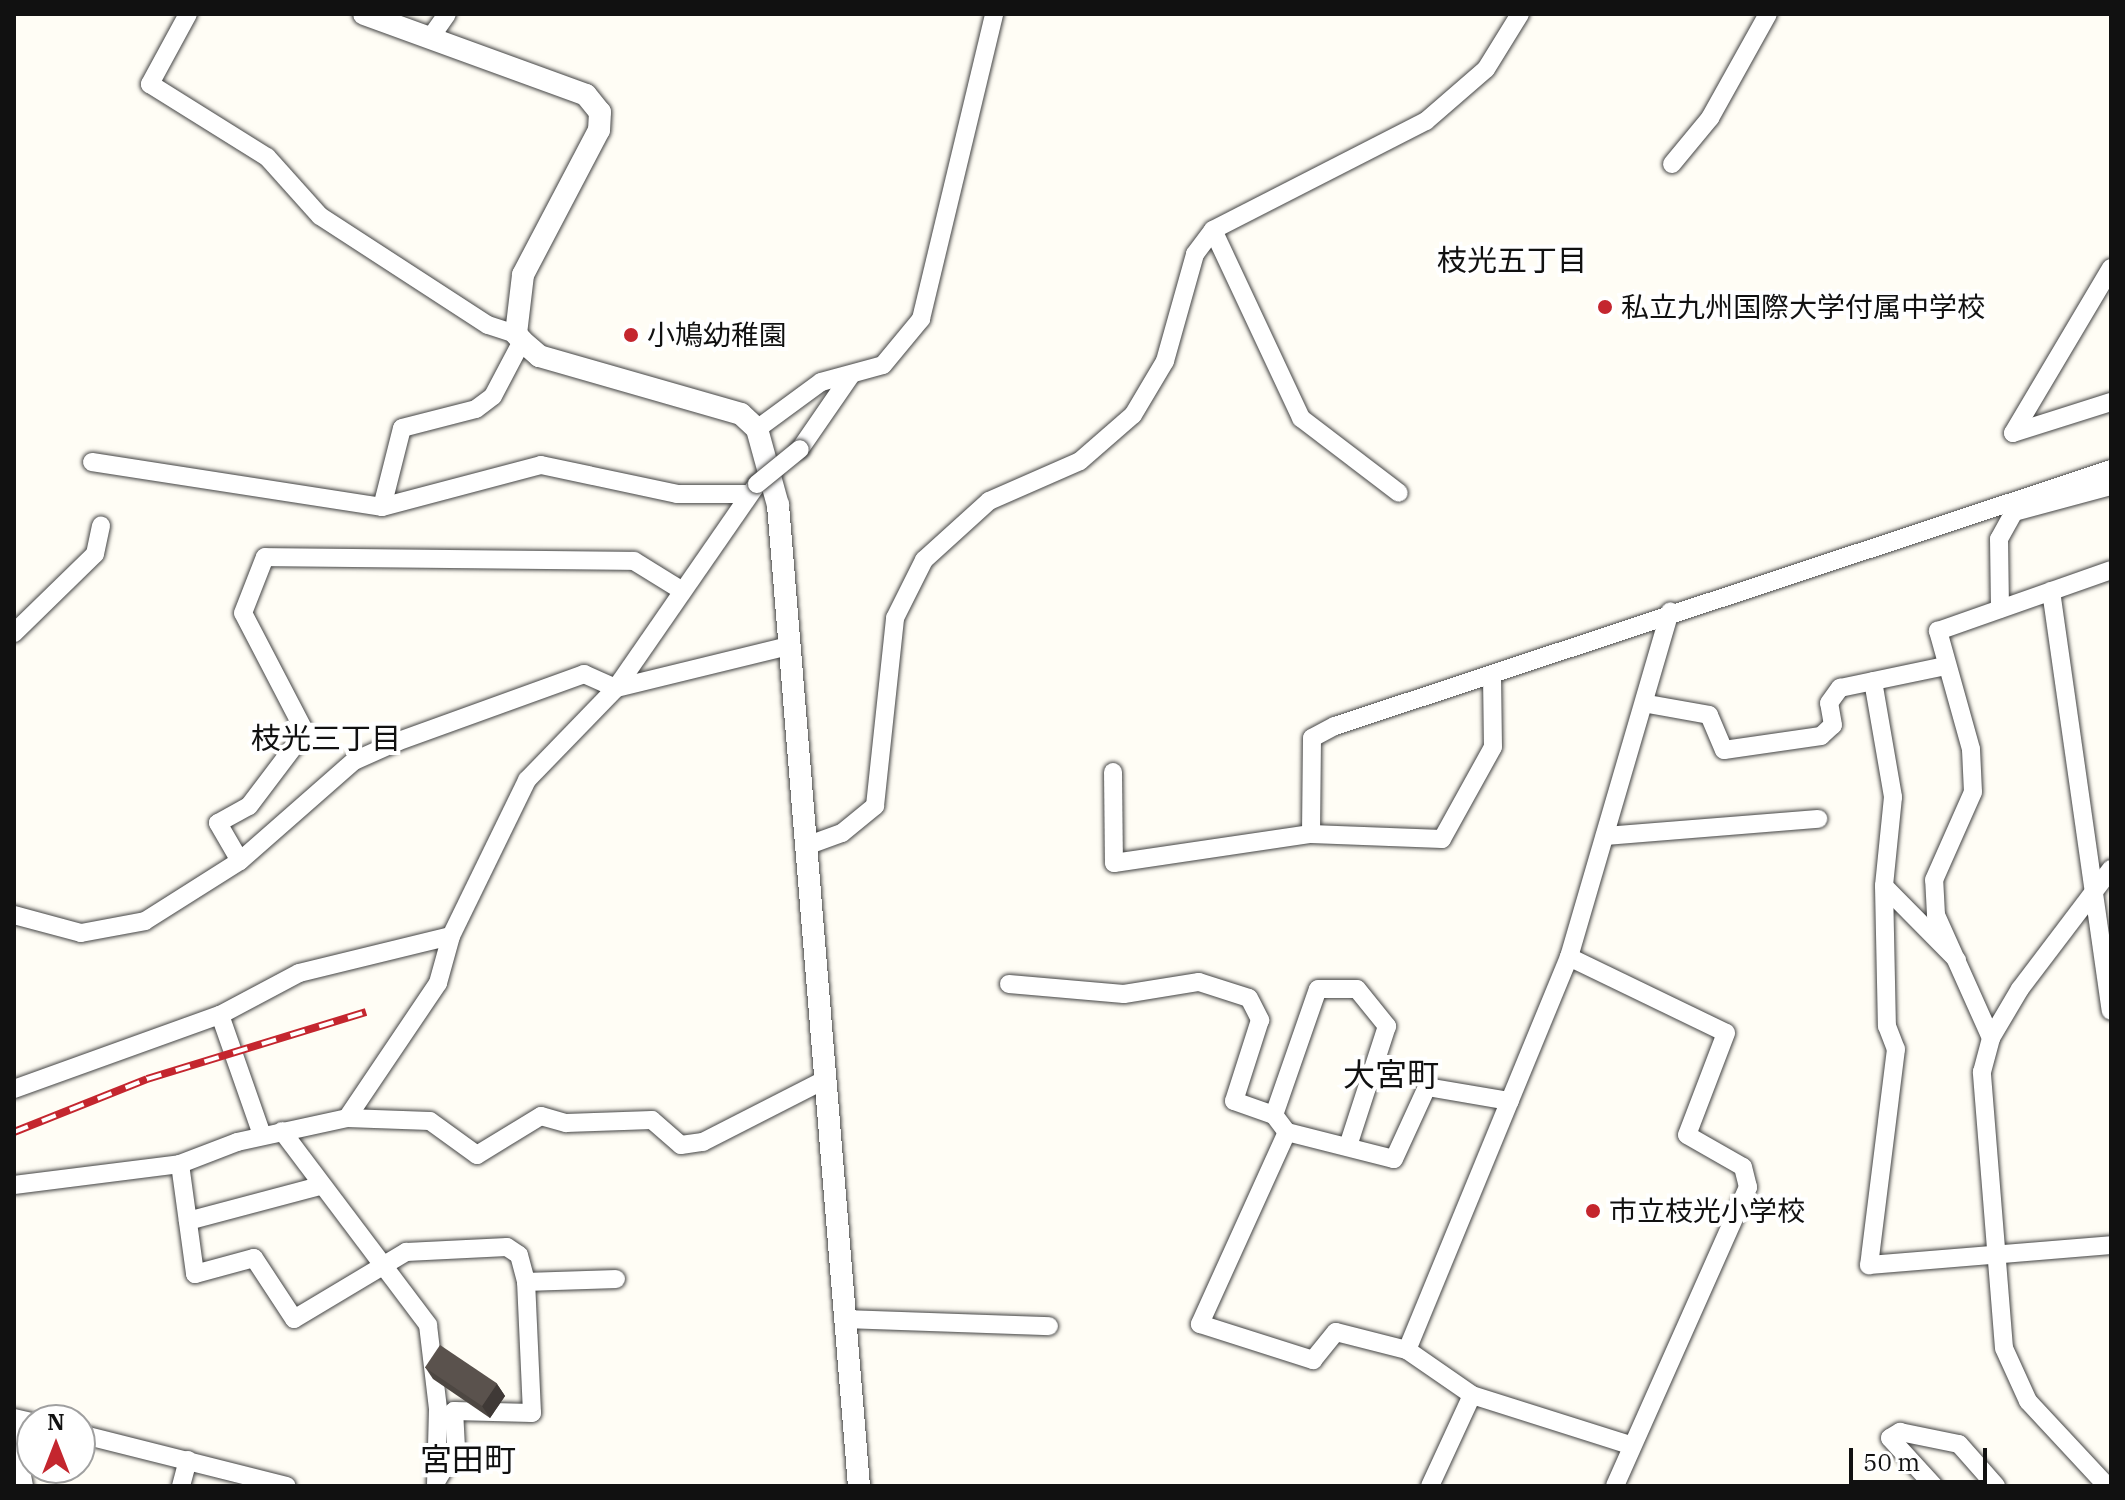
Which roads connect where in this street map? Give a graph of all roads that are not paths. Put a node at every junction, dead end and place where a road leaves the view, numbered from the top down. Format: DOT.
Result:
graph roads {
  1 [pos="188,14"];
  2 [pos="364,14"];
  3 [pos="447,14"];
  4 [pos="994,14"];
  5 [pos="1520,14"];
  6 [pos="1768,14"];
  7 [pos="433,34"];
  8 [pos="1672,164"];
  9 [pos="1213,230"];
  10 [pos="2111,268"];
  11 [pos="519,338"];
  12 [pos="851,375"];
  13 [pos="2111,402"];
  14 [pos="757,429"];
  15 [pos="92,462"];
  16 [pos="2111,469"];
  17 [pos="2111,486"];
  18 [pos="751,489"];
  19 [pos="1399,493"];
  20 [pos="382,507"];
  21 [pos="101,526"];
  22 [pos="2111,570"];
  23 [pos="681,590"];
  24 [pos="2051,591"];
  25 [pos="2000,609"];
  26 [pos="1670,611"];
  27 [pos="14,633"];
  28 [pos="788,646"];
  29 [pos="1945,666"];
  30 [pos="1492,679"];
  31 [pos="1873,681"];
  32 [pos="616,688"];
  33 [pos="1648,704"];
  34 [pos="1113,772"];
  35 [pos="1818,819"];
  36 [pos="1311,834"];
  37 [pos="1605,836"];
  38 [pos="806,846"];
  39 [pos="240,861"];
  40 [pos="2111,869"];
  41 [pos="1884,886"];
  42 [pos="2092,894"];
  43 [pos="14,915"];
  44 [pos="451,936"];
  45 [pos="1569,957"];
  46 [pos="1957,960"];
  47 [pos="1009,984"];
  48 [pos="2111,1011"];
  49 [pos="220,1015"];
  50 [pos="1991,1038"];
  51 [pos="824,1080"];
  52 [pos="14,1089"];
  53 [pos="1510,1101"];
  54 [pos="1274,1115"];
  55 [pos="347,1118"];
  56 [pos="282,1131"];
  57 [pos="1287,1132"];
  58 [pos="262,1135"];
  59 [pos="1349,1143"];
  60 [pos="180,1164"];
  61 [pos="14,1185"];
  62 [pos="320,1186"];
  63 [pos="188,1221"];
  64 [pos="2111,1245"];
  65 [pos="1995,1258"];
  66 [pos="385,1268"];
  67 [pos="616,1279"];
  68 [pos="526,1282"];
  69 [pos="846,1319"];
  70 [pos="1049,1326"];
  71 [pos="1407,1350"];
  72 [pos="1472,1395"];
  73 [pos="14,1433"];
  74 [pos="96,1438"];
  75 [pos="1630,1445"];
  76 [pos="188,1460"];
  77 [pos="436,1483"];
  78 [pos="24,1486"];
  79 [pos="181,1486"];
  80 [pos="287,1486"];
  81 [pos="859,1486"];
  82 [pos="1430,1486"];
  83 [pos="1615,1486"];
  84 [pos="1934,1486"];
  85 [pos="1996,1486"];
  86 [pos="2107,1486"];
  1 -- 11 [label="street"];
  2 -- 7 [label="street"];
  3 -- 7 [label="street"];
  4 -- 12 [label="street"];
  5 -- 9 [label="street"];
  6 -- 8 [label="street"];
  7 -- 11 [label="street"];
  9 -- 19 [label="street"];
  9 -- 38 [label="street"];
  10 -- 13 [label="street"];
  11 -- 14 [label="street"];
  11 -- 20 [label="street"];
  12 -- 14 [label="street"];
  12 -- 18 [label="street, bridge"];
  14 -- 28 [label="street"];
  15 -- 20 [label="street"];
  16 -- 26 [label="street"];
  17 -- 25 [label="street"];
  18 -- 20 [label="street"];
  18 -- 23 [label="street"];
  21 -- 27 [label="street"];
  22 -- 24 [label="street"];
  23 -- 32 [label="street"];
  23 -- 39 [label="street"];
  24 -- 25 [label="street"];
  24 -- 42 [label="street"];
  25 -- 29 [label="street"];
  26 -- 30 [label="street"];
  26 -- 33 [label="street"];
  28 -- 32 [label="street"];
  28 -- 38 [label="street"];
  29 -- 31 [label="street"];
  29 -- 46 [label="street"];
  30 -- 36 [label="street"];
  30 -- 36 [label="street"];
  31 -- 33 [label="street"];
  31 -- 41 [label="street"];
  32 -- 39 [label="street"];
  32 -- 44 [label="street"];
  33 -- 37 [label="street"];
  34 -- 36 [label="street"];
  35 -- 37 [label="street"];
  37 -- 45 [label="street"];
  38 -- 51 [label="street"];
  39 -- 43 [label="street"];
  40 -- 42 [label="street"];
  41 -- 46 [label="street"];
  41 -- 65 [label="street"];
  42 -- 48 [label="street"];
  42 -- 50 [label="street"];
  44 -- 49 [label="street"];
  44 -- 55 [label="street"];
  45 -- 53 [label="street"];
  45 -- 75 [label="street"];
  46 -- 50 [label="street"];
  47 -- 54 [label="street"];
  49 -- 52 [label="street"];
  49 -- 58 [label="street"];
  50 -- 65 [label="street"];
  51 -- 55 [label="street"];
  51 -- 69 [label="street"];
  53 -- 59 [label="street"];
  53 -- 71 [label="street"];
  54 -- 57 [label="street"];
  54 -- 59 [label="street"];
  55 -- 56 [label="street"];
  56 -- 58 [label="street"];
  56 -- 62 [label="street"];
  57 -- 59 [label="street"];
  57 -- 71 [label="street"];
  58 -- 60 [label="street"];
  60 -- 61 [label="street"];
  60 -- 63 [label="street"];
  62 -- 63 [label="street"];
  62 -- 66 [label="street"];
  63 -- 66 [label="street"];
  64 -- 65 [label="street"];
  65 -- 86 [label="street"];
  66 -- 68 [label="street"];
  66 -- 77 [label="street"];
  67 -- 68 [label="street"];
  68 -- 77 [label="street"];
  69 -- 70 [label="street"];
  69 -- 81 [label="street"];
  71 -- 72 [label="street"];
  72 -- 75 [label="street"];
  72 -- 82 [label="street"];
  73 -- 78 [label="street"];
  74 -- 76 [label="street"];
  75 -- 83 [label="street"];
  76 -- 79 [label="street"];
  76 -- 80 [label="street"];
  84 -- 85 [label="street"];
}
